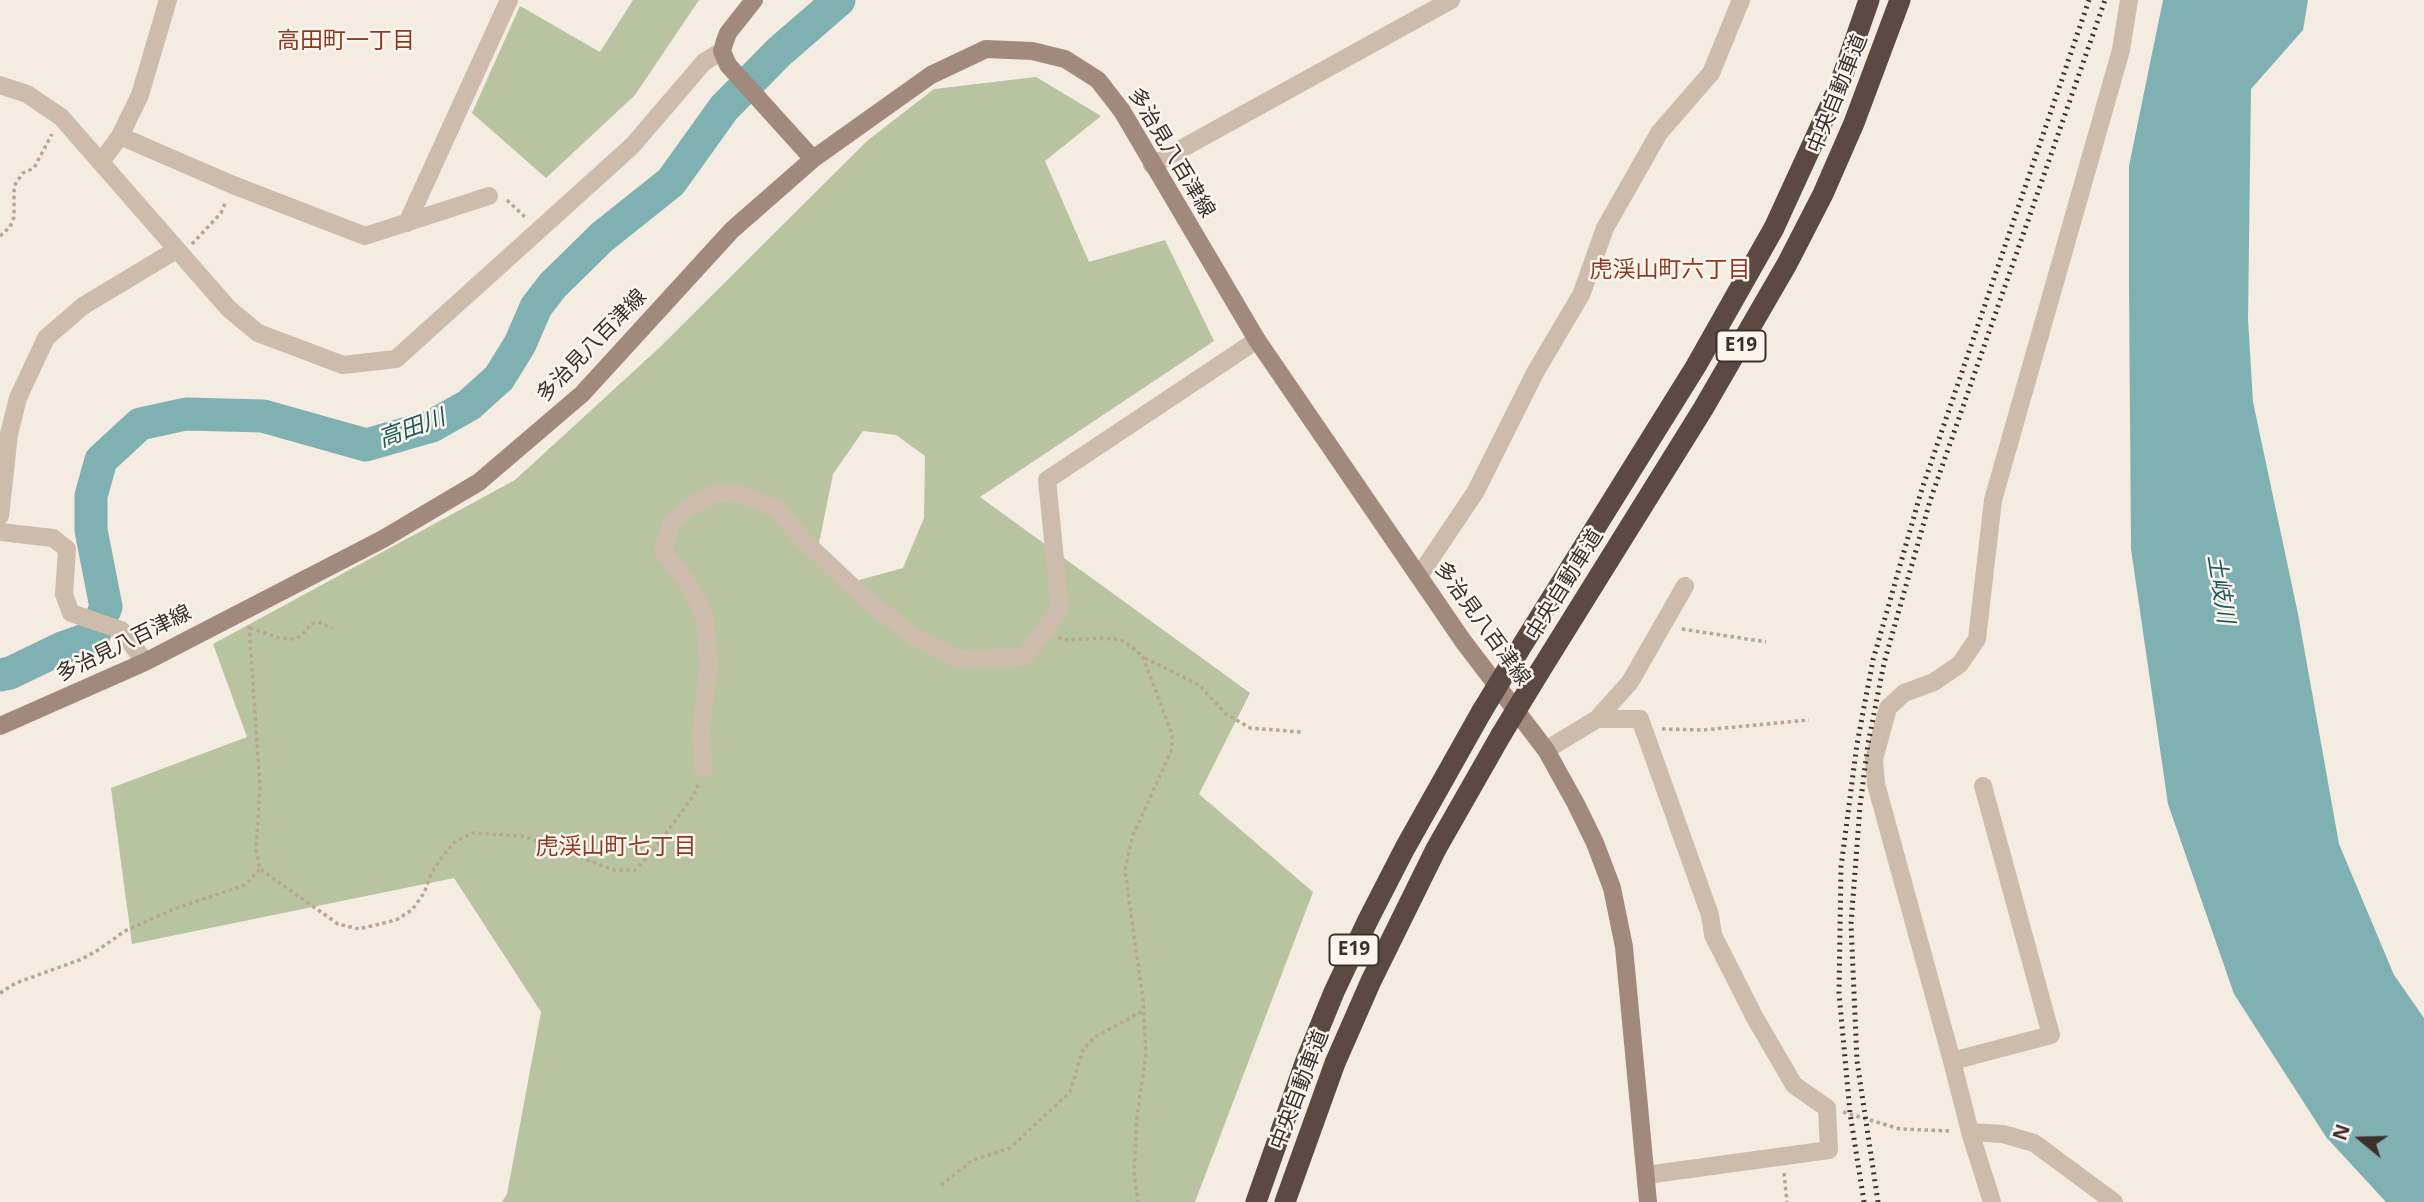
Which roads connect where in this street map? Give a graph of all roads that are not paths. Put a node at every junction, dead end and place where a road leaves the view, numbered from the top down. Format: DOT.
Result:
graph roads {
  1 [pos="168,0"];
  2 [pos="509,0"];
  3 [pos="754,0"];
  4 [pos="1451,0"];
  5 [pos="1741,0"];
  6 [pos="1869,0"];
  7 [pos="1900,0"];
  8 [pos="2129,0"];
  9 [pos="725,58"];
  10 [pos="0,85"];
  11 [pos="120,136"];
  12 [pos="813,159"];
  13 [pos="101,162"];
  14 [pos="1153,165"];
  15 [pos="489,196"];
  16 [pos="407,223"];
  17 [pos="179,253"];
  18 [pos="1257,340"];
  19 [pos="0,516"];
  20 [pos="0,532"];
  21 [pos="1419,576"];
  22 [pos="1685,586"];
  23 [pos="145,662"];
  24 [pos="1597,719"];
  25 [pos="0,726"];
  26 [pos="1546,750"];
  27 [pos="703,769"];
  28 [pos="1983,786"];
  29 [pos="1952,1061"];
  30 [pos="1970,1132"];
  31 [pos="1646,1175"];
  32 [pos="1256,1202"];
  33 [pos="1285,1202"];
  34 [pos="1648,1202"];
  35 [pos="1992,1202"];
  36 [pos="2114,1202"];
  1 -- 11 [label="street"];
  2 -- 16 [label="street"];
  3 -- 9 [label="main road"];
  4 -- 14 [label="street"];
  5 -- 21 [label="street"];
  6 -- 32 [label="highway, 中央自動車道 / E19, bridge"];
  7 -- 33 [label="highway, 中央自動車道 / E19, bridge"];
  8 -- 29 [label="street"];
  9 -- 12 [label="main road"];
  9 -- 17 [label="street"];
  10 -- 13 [label="street"];
  11 -- 13 [label="street"];
  11 -- 16 [label="street"];
  12 -- 14 [label="main road, 多治見八百津線"];
  12 -- 23 [label="main road, 多治見八百津線"];
  13 -- 17 [label="street"];
  14 -- 18 [label="main road, 多治見八百津線"];
  15 -- 16 [label="street"];
  17 -- 19 [label="street"];
  18 -- 21 [label="main road, 多治見八百津線"];
  18 -- 27 [label="street"];
  20 -- 23 [label="street"];
  21 -- 26 [label="main road, 多治見八百津線"];
  22 -- 24 [label="street"];
  23 -- 25 [label="main road, 多治見八百津線"];
  24 -- 26 [label="street"];
  24 -- 31 [label="street"];
  26 -- 31 [label="main road, 多治見八百津線"];
  28 -- 29 [label="street"];
  29 -- 30 [label="street"];
  30 -- 35 [label="street"];
  30 -- 36 [label="street"];
  31 -- 34 [label="main road, 多治見八百津線"];
}
